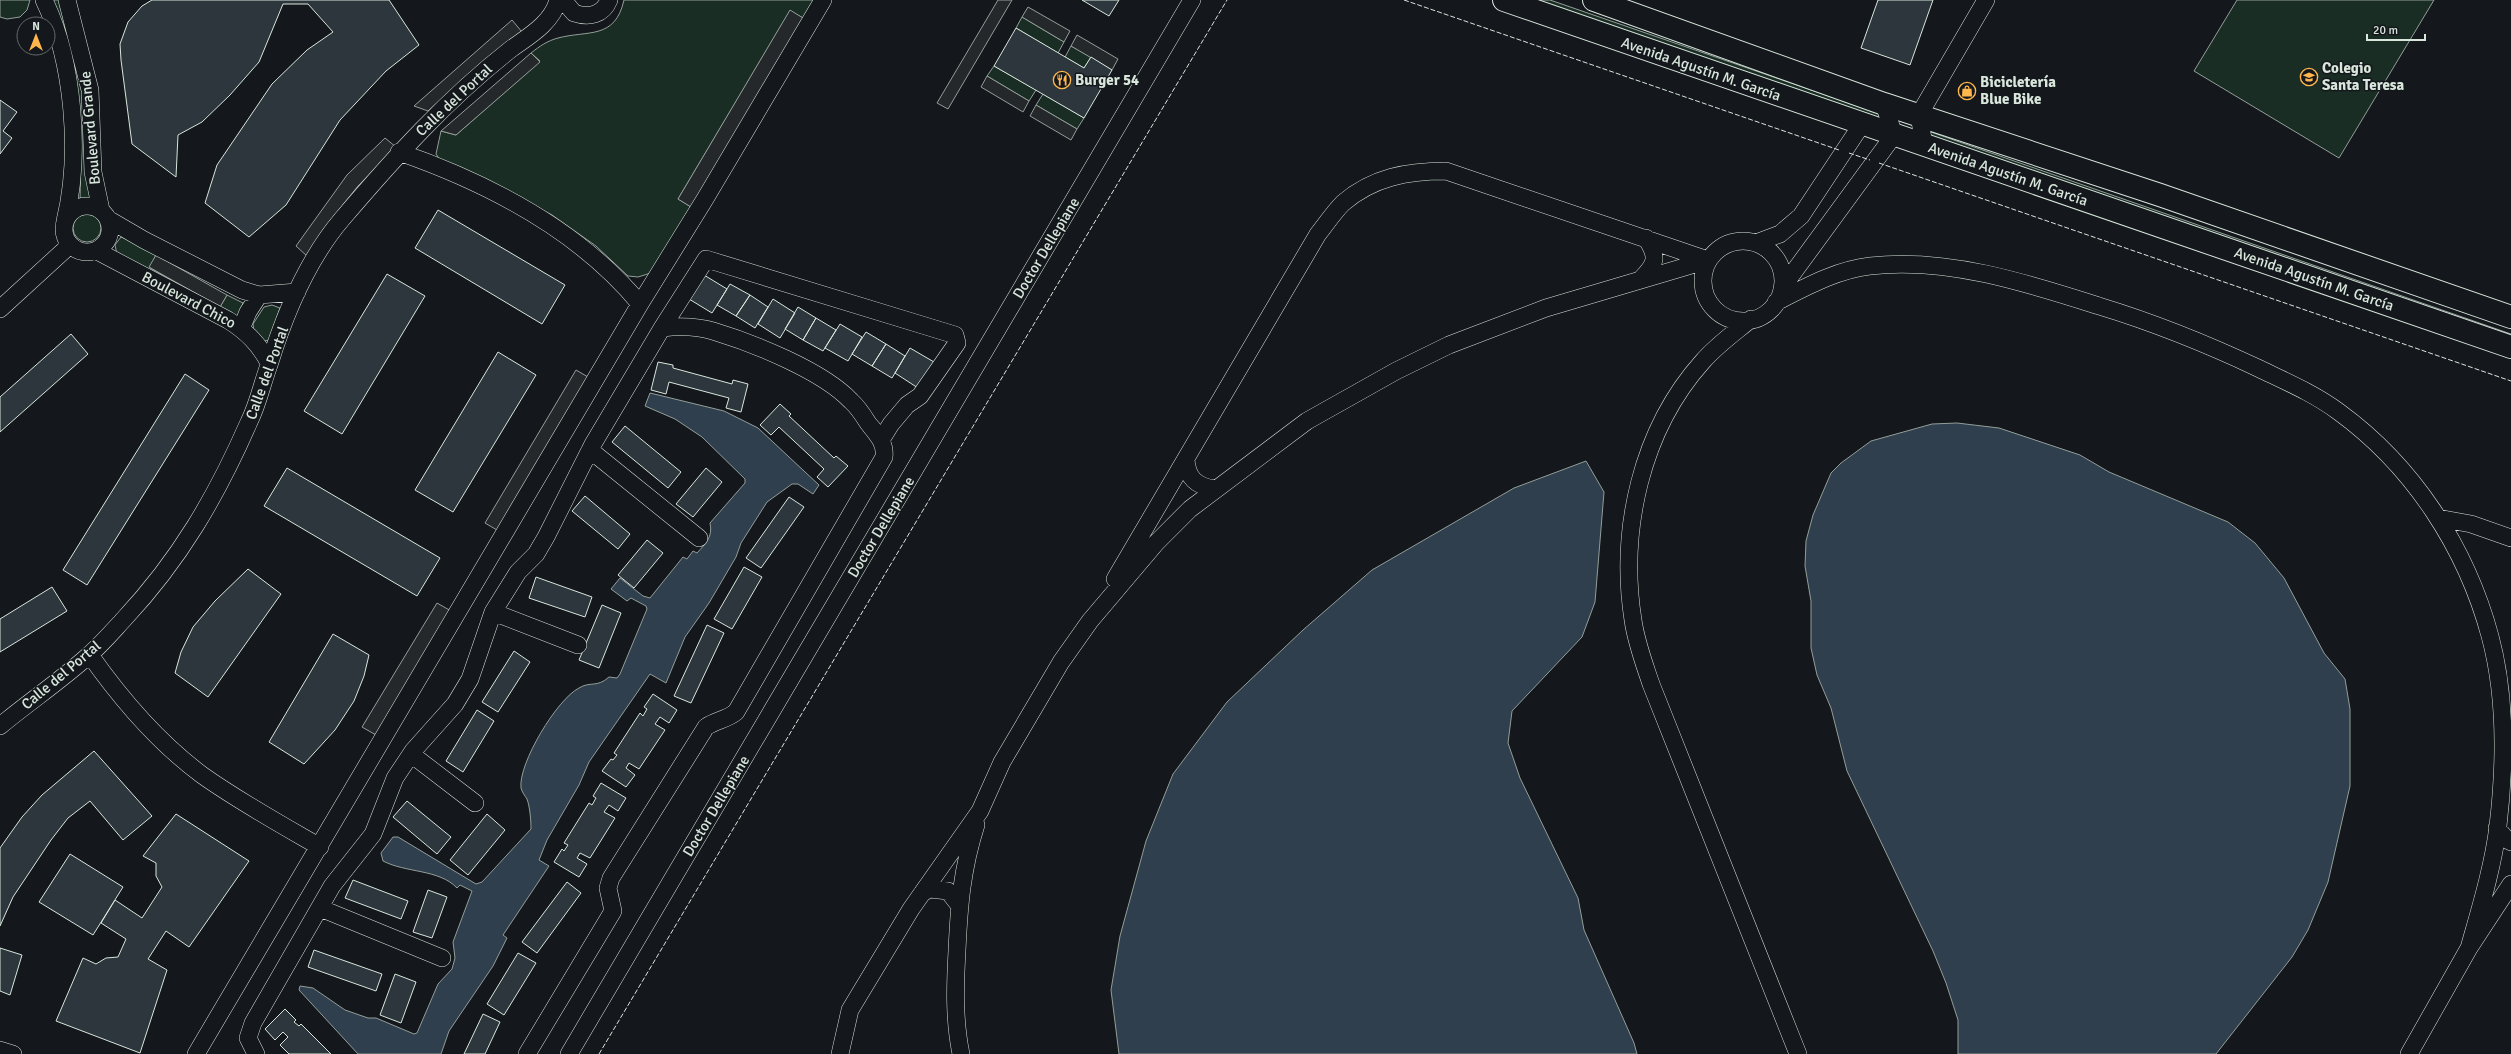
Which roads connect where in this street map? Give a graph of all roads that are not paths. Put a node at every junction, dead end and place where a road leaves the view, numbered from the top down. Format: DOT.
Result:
graph roads {
  1 [pos="44,0"];
  2 [pos="67,0"];
  3 [pos="558,0"];
  4 [pos="563,0"];
  5 [pos="609,0"];
  6 [pos="823,0"];
  7 [pos="1192,0"];
  8 [pos="1504,0"];
  9 [pos="1594,0"];
  10 [pos="1986,0"];
  11 [pos="581,16"];
  12 [pos="542,25"];
  13 [pos="1884,104"];
  14 [pos="1920,115"];
  15 [pos="1862,124"];
  16 [pos="1894,135"];
  17 [pos="1924,145"];
  18 [pos="399,152"];
  19 [pos="1832,169"];
  20 [pos="1859,184"];
  21 [pos="105,214"];
  22 [pos="65,221"];
  23 [pos="1646,238"];
  24 [pos="1756,243"];
  25 [pos="70,245"];
  26 [pos="96,251"];
  27 [pos="1708,260"];
  28 [pos="1641,279"];
  29 [pos="297,292"];
  30 [pos="259,295"];
  31 [pos="1779,295"];
  32 [pos="640,304"];
  33 [pos="0,309"];
  34 [pos="2511,317"];
  35 [pos="1751,320"];
  36 [pos="241,328"];
  37 [pos="662,328"];
  38 [pos="2511,347"];
  39 [pos="269,364"];
  40 [pos="881,440"];
  41 [pos="590,450"];
  42 [pos="1186,459"];
  43 [pos="1214,489"];
  44 [pos="2438,518"];
  45 [pos="699,538"];
  46 [pos="2511,538"];
  47 [pos="493,612"];
  48 [pos="1090,621"];
  49 [pos="578,645"];
  50 [pos="90,655"];
  51 [pos="0,726"];
  52 [pos="411,754"];
  53 [pos="475,803"];
  54 [pos="980,811"];
  55 [pos="2497,828"];
  56 [pos="2511,842"];
  57 [pos="320,847"];
  58 [pos="2511,884"];
  59 [pos="922,893"];
  60 [pos="959,905"];
  61 [pos="320,908"];
  62 [pos="2469,948"];
  63 [pos="442,958"];
  64 [pos="0,1050"];
  65 [pos="13,1054"];
  66 [pos="196,1054"];
  67 [pos="256,1054"];
  68 [pos="527,1054"];
  69 [pos="569,1054"];
  70 [pos="840,1054"];
  71 [pos="961,1054"];
  72 [pos="1798,1054"];
  73 [pos="2409,1054"];
  1 -- 22 [label="street, Boulevard Grande"];
  2 -- 21 [label="street, Boulevard Grande"];
  3 -- 12 [label="street"];
  4 -- 11 [label="street"];
  5 -- 11 [label="street"];
  6 -- 32 [label="street"];
  7 -- 69 [label="street, Doctor Dellepiane"];
  8 -- 15 [label="main road, Avenida Agustín M. García"];
  9 -- 13 [label="main road, Avenida Agustín M. García"];
  10 -- 14 [label="street"];
  11 -- 12 [label="street"];
  12 -- 18 [label="street, Calle del Portal"];
  13 -- 14 [label="main road, Avenida Agustín M. García"];
  13 -- 16 [label="street"];
  14 -- 17 [label="street"];
  14 -- 34 [label="main road, Avenida Agustín M. García"];
  15 -- 16 [label="main road, Avenida Agustín M. García"];
  15 -- 19 [label="street"];
  16 -- 17 [label="main road, Avenida Agustín M. García"];
  16 -- 20 [label="street"];
  17 -- 38 [label="main road, Avenida Agustín M. García"];
  18 -- 29 [label="street, Calle del Portal"];
  18 -- 32 [label="street"];
  19 -- 20 [label="street"];
  19 -- 24 [label="street"];
  20 -- 31 [label="street"];
  21 -- 22 [label="street"];
  21 -- 26 [label="street"];
  21 -- 30 [label="street"];
  22 -- 25 [label="street"];
  23 -- 27 [label="street"];
  23 -- 28 [label="street"];
  23 -- 42 [label="street"];
  24 -- 27 [label="street"];
  24 -- 31 [label="street"];
  25 -- 26 [label="street"];
  25 -- 33 [label="street"];
  26 -- 36 [label="street, Boulevard Chico"];
  27 -- 28 [label="street"];
  27 -- 35 [label="street"];
  28 -- 43 [label="street"];
  29 -- 30 [label="street"];
  29 -- 39 [label="street, Calle del Portal"];
  30 -- 36 [label="street"];
  31 -- 35 [label="street"];
  31 -- 44 [label="street"];
  32 -- 57 [label="street"];
  35 -- 72 [label="street"];
  36 -- 39 [label="street, Boulevard Chico"];
  37 -- 40 [label="street"];
  37 -- 40 [label="street"];
  37 -- 41 [label="street"];
  39 -- 50 [label="street, Calle del Portal"];
  40 -- 68 [label="street"];
  41 -- 45 [label="street"];
  41 -- 47 [label="street"];
  42 -- 43 [label="street"];
  42 -- 48 [label="street"];
  43 -- 48 [label="street"];
  44 -- 46 [label="street"];
  44 -- 55 [label="street"];
  47 -- 49 [label="street"];
  47 -- 52 [label="street"];
  48 -- 54 [label="street"];
  50 -- 51 [label="street, Calle del Portal"];
  50 -- 57 [label="street"];
  52 -- 53 [label="street"];
  52 -- 61 [label="street"];
  54 -- 59 [label="street"];
  54 -- 60 [label="street"];
  55 -- 56 [label="street"];
  55 -- 62 [label="street"];
  57 -- 66 [label="street"];
  58 -- 62 [label="street"];
  59 -- 60 [label="street"];
  59 -- 70 [label="street"];
  60 -- 71 [label="street"];
  61 -- 63 [label="street"];
  61 -- 67 [label="street"];
  62 -- 73 [label="street"];
  64 -- 65 [label="street"];
}
